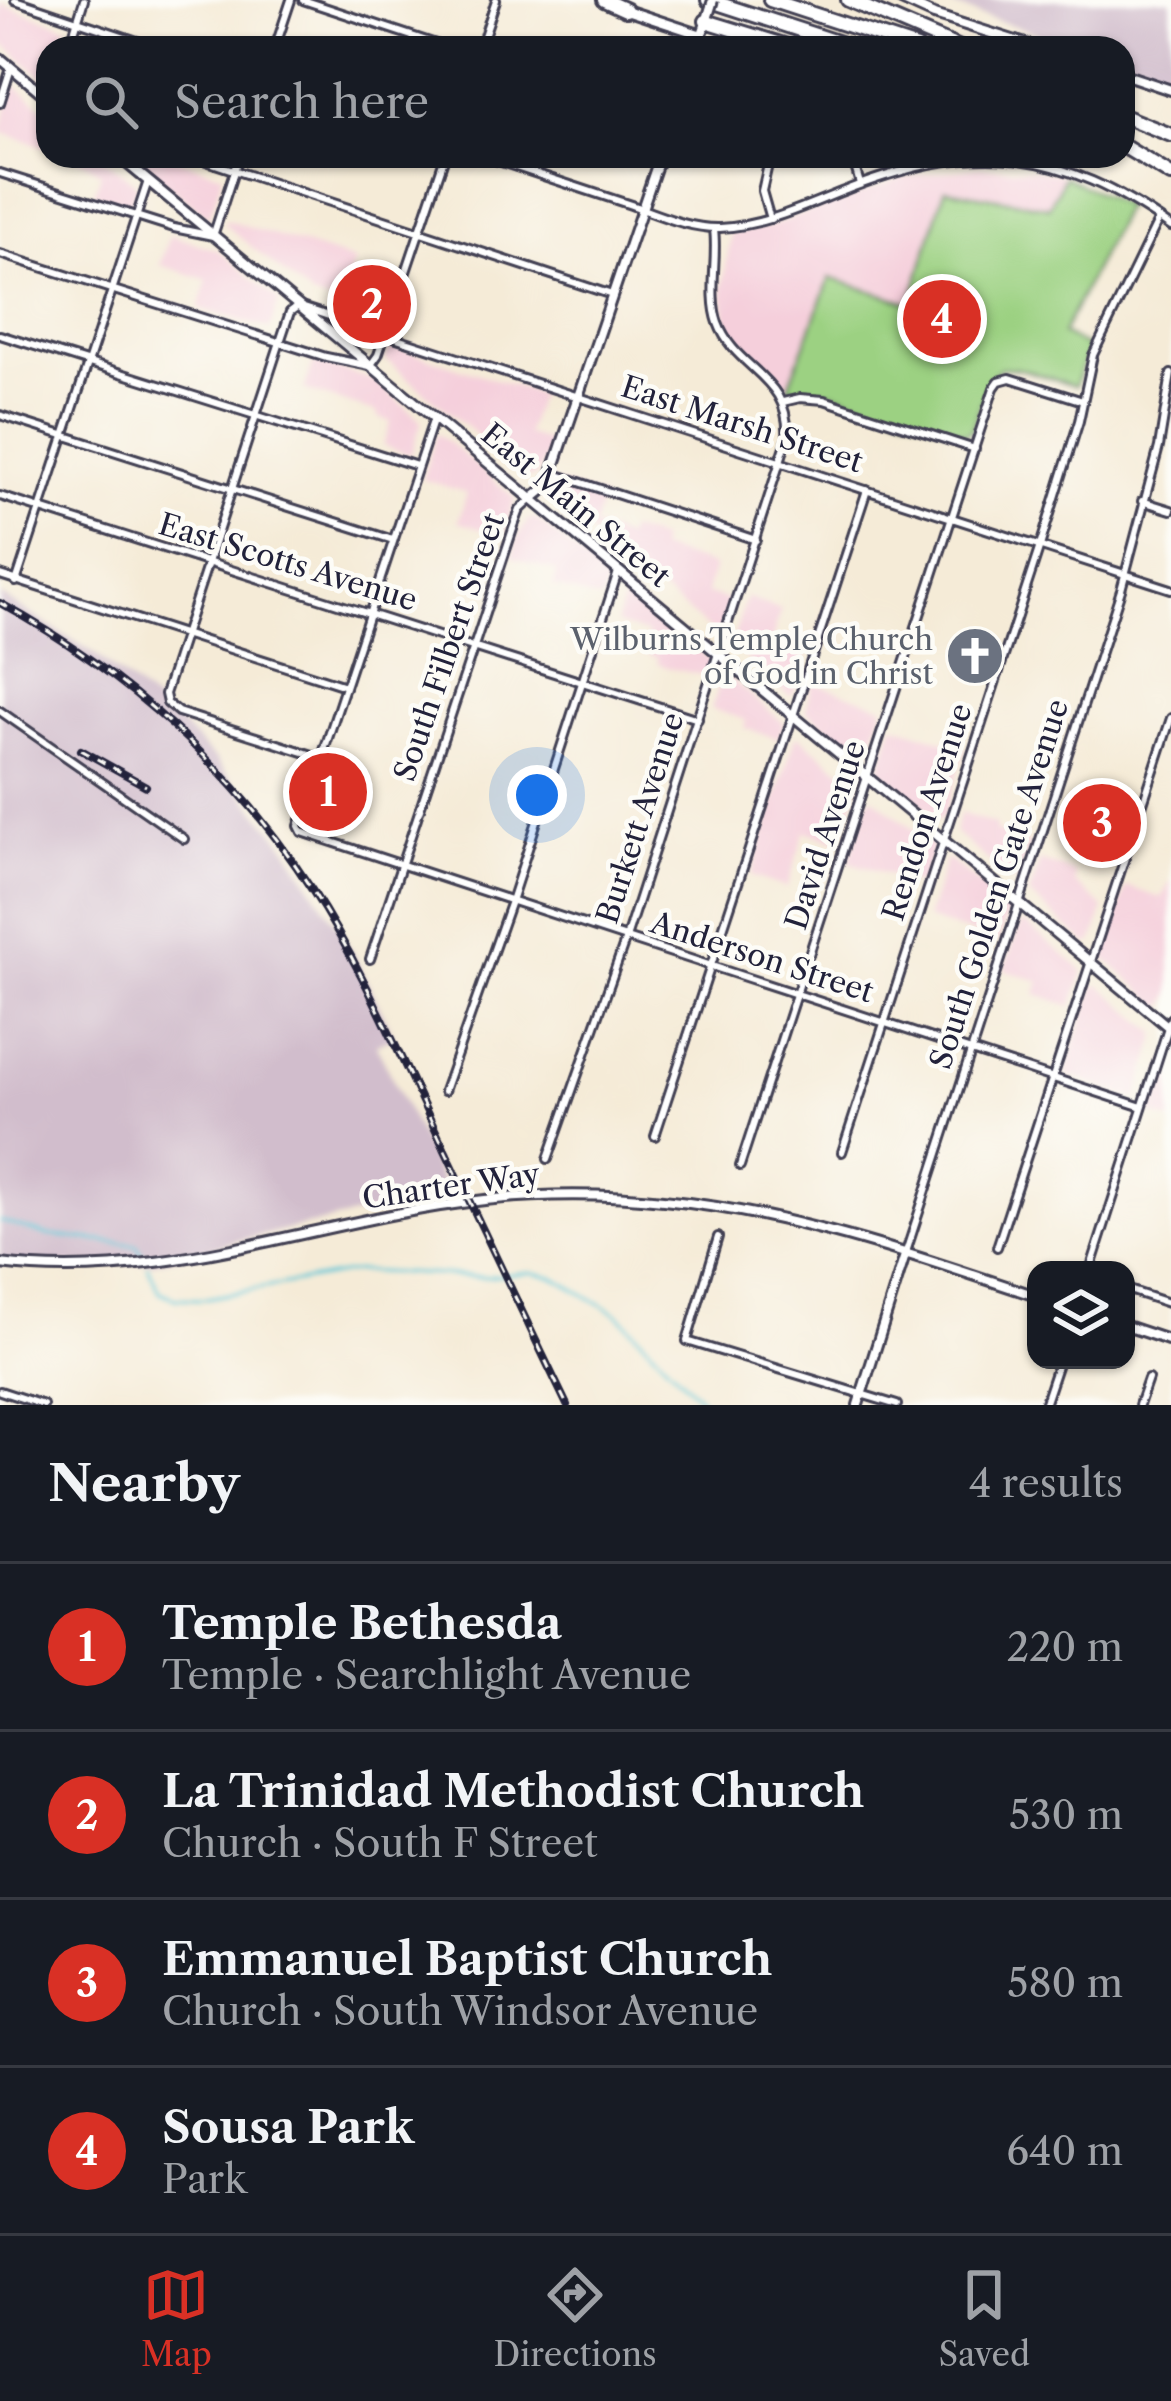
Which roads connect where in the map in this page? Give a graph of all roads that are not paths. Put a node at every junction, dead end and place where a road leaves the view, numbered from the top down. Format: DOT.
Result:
graph roads {
  1 [pos="15,0"];
  2 [pos="84,0"];
  3 [pos="291,0"];
  4 [pos="303,0"];
  5 [pos="496,0"];
  6 [pos="600,0"];
  7 [pos="710,0"];
  8 [pos="770,0"];
  9 [pos="848,0"];
  10 [pos="901,0"];
  11 [pos="626,10"];
  12 [pos="77,21"];
  13 [pos="705,24"];
  14 [pos="73,36"];
  15 [pos="122,36"];
  16 [pos="279,36"];
  17 [pos="412,36"];
  18 [pos="484,36"];
  19 [pos="701,36"];
  20 [pos="750,36"];
  21 [pos="819,36"];
  22 [pos="880,36"];
  23 [pos="932,36"];
  24 [pos="1000,36"];
  25 [pos="0,58"];
  26 [pos="11,68"];
  27 [pos="1135,78"];
  28 [pos="36,88"];
  29 [pos="1171,90"];
  30 [pos="0,103"];
  31 [pos="1135,121"];
  32 [pos="1171,135"];
  33 [pos="1135,153"];
  34 [pos="132,168"];
  35 [pos="229,168"];
  36 [pos="441,168"];
  37 [pos="519,168"];
  38 [pos="656,168"];
  39 [pos="767,168"];
  40 [pos="855,168"];
  41 [pos="921,168"];
  42 [pos="1059,168"];
  43 [pos="235,170"];
  44 [pos="0,173"];
  45 [pos="1171,175"];
  46 [pos="148,181"];
  47 [pos="860,184"];
  48 [pos="642,209"];
  49 [pos="136,216"];
  50 [pos="770,219"];
  51 [pos="1159,219"];
  52 [pos="1171,227"];
  53 [pos="714,229"];
  54 [pos="420,232"];
  55 [pos="213,236"];
  56 [pos="0,254"];
  57 [pos="112,290"];
  58 [pos="613,295"];
  59 [pos="298,306"];
  60 [pos="386,334"];
  61 [pos="0,335"];
  62 [pos="280,342"];
  63 [pos="87,363"];
  64 [pos="370,366"];
  65 [pos="1171,374"];
  66 [pos="578,396"];
  67 [pos="1083,401"];
  68 [pos="783,402"];
  69 [pos="0,416"];
  70 [pos="256,416"];
  71 [pos="434,418"];
  72 [pos="1167,431"];
  73 [pos="63,435"];
  74 [pos="976,449"];
  75 [pos="782,462"];
  76 [pos="417,466"];
  77 [pos="552,473"];
  78 [pos="232,489"];
  79 [pos="867,490"];
  80 [pos="0,496"];
  81 [pos="532,500"];
  82 [pos="1142,501"];
  83 [pos="39,508"];
  84 [pos="1171,510"];
  85 [pos="954,518"];
  86 [pos="393,540"];
  87 [pos="756,540"];
  88 [pos="1040,546"];
  89 [pos="208,562"];
  90 [pos="618,572"];
  91 [pos="1125,574"];
  92 [pos="0,575"];
  93 [pos="16,582"];
  94 [pos="1171,589"];
  95 [pos="370,612"];
  96 [pos="184,635"];
  97 [pos="474,646"];
  98 [pos="718,655"];
  99 [pos="583,682"];
  100 [pos="345,686"];
  101 [pos="0,712"];
  102 [pos="793,717"];
  103 [pos="1171,718"];
  104 [pos="698,719"];
  105 [pos="322,758"];
  106 [pos="868,778"];
  107 [pos="184,839"];
  108 [pos="943,841"];
  109 [pos="401,865"];
  110 [pos="511,901"];
  111 [pos="1018,903"];
  112 [pos="626,938"];
  113 [pos="370,959"];
  114 [pos="1092,963"];
  115 [pos="712,966"];
  116 [pos="798,994"];
  117 [pos="884,1022"];
  118 [pos="1170,1025"];
  119 [pos="970,1050"];
  120 [pos="1052,1078"];
  121 [pos="444,1091"];
  122 [pos="1142,1107"];
  123 [pos="655,1136"];
  124 [pos="842,1152"];
  125 [pos="548,1160"];
  126 [pos="740,1166"];
  127 [pos="718,1237"];
  128 [pos="997,1247"];
  129 [pos="907,1252"];
  130 [pos="1093,1261"];
  131 [pos="0,1264"];
  132 [pos="1135,1292"];
  133 [pos="1027,1293"];
  134 [pos="1171,1304"];
  135 [pos="1135,1329"];
  136 [pos="1171,1341"];
  137 [pos="1055,1369"];
  138 [pos="1148,1379"];
  139 [pos="0,1391"];
  140 [pos="860,1401"];
  141 [pos="43,1405"];
  142 [pos="897,1405"];
  143 [pos="1044,1405"];
  144 [pos="1139,1405"];
  1 -- 12 [label="street"];
  2 -- 12 [label="street"];
  3 -- 16 [label="street"];
  4 -- 17 [label="street"];
  5 -- 18 [label="street"];
  6 -- 11 [label="highway"];
  7 -- 13 [label="main road, bridge"];
  7 -- 21 [label="highway"];
  8 -- 22 [label="highway"];
  9 -- 23 [label="highway"];
  10 -- 24 [label="main road"];
  11 -- 13 [label="main road"];
  12 -- 14 [label="street"];
  12 -- 15 [label="street"];
  13 -- 19 [label="main road"];
  13 -- 20 [label="highway"];
  25 -- 26 [label="main road"];
  26 -- 28 [label="main road"];
  26 -- 30 [label="street"];
  27 -- 29 [label="main road"];
  31 -- 32 [label="highway"];
  33 -- 45 [label="highway"];
  34 -- 46 [label="main road, East Main Street"];
  35 -- 43 [label="street"];
  36 -- 54 [label="street"];
  37 -- 48 [label="street"];
  38 -- 48 [label="main road, South Filbert Street"];
  39 -- 50 [label="street"];
  40 -- 47 [label="street"];
  41 -- 47 [label="street"];
  42 -- 51 [label="street"];
  43 -- 54 [label="street"];
  43 -- 55 [label="street"];
  44 -- 49 [label="street"];
  46 -- 49 [label="street"];
  46 -- 55 [label="main road, East Main Street"];
  47 -- 50 [label="street"];
  48 -- 53 [label="street"];
  48 -- 58 [label="main road, South Filbert Street"];
  49 -- 55 [label="street"];
  49 -- 57 [label="street"];
  50 -- 53 [label="street"];
  51 -- 52 [label="street"];
  51 -- 67 [label="street, Rendon Avenue"];
  53 -- 68 [label="street"];
  54 -- 58 [label="street"];
  54 -- 60 [label="street"];
  55 -- 59 [label="main road, East Main Street"];
  56 -- 57 [label="street"];
  57 -- 62 [label="street"];
  57 -- 63 [label="street"];
  58 -- 66 [label="main road, South Filbert Street"];
  59 -- 60 [label="street, East Marsh Street"];
  59 -- 62 [label="street"];
  59 -- 64 [label="main road, East Main Street"];
  60 -- 64 [label="street"];
  60 -- 66 [label="street, East Marsh Street"];
  61 -- 63 [label="street"];
  62 -- 64 [label="street"];
  62 -- 70 [label="street"];
  63 -- 70 [label="street"];
  63 -- 73 [label="street"];
  64 -- 71 [label="main road, East Main Street"];
  65 -- 72 [label="street, South Golden Gate Avenue"];
  66 -- 75 [label="street, East Marsh Street"];
  66 -- 77 [label="main road, South Filbert Street"];
  67 -- 74 [label="street, David Avenue"];
  67 -- 88 [label="street, Rendon Avenue"];
  68 -- 74 [label="street"];
  68 -- 75 [label="street, Burkett Avenue"];
  69 -- 73 [label="street"];
  70 -- 76 [label="street"];
  70 -- 78 [label="street"];
  71 -- 76 [label="street"];
  71 -- 81 [label="main road, East Main Street"];
  72 -- 82 [label="street, South Golden Gate Avenue"];
  73 -- 78 [label="street"];
  73 -- 83 [label="street"];
  74 -- 85 [label="street, David Avenue"];
  75 -- 79 [label="street, East Marsh Street"];
  75 -- 87 [label="street, Burkett Avenue"];
  76 -- 86 [label="street"];
  77 -- 81 [label="main road, South Filbert Street"];
  77 -- 87 [label="street"];
  78 -- 86 [label="street"];
  78 -- 89 [label="street"];
  79 -- 85 [label="street, East Marsh Street"];
  79 -- 102 [label="street"];
  80 -- 83 [label="street, East Scotts Avenue"];
  81 -- 90 [label="main road, East Main Street"];
  81 -- 97 [label="street, South Filbert Street"];
  82 -- 84 [label="street"];
  82 -- 91 [label="street, South Golden Gate Avenue"];
  83 -- 89 [label="street, East Scotts Avenue"];
  83 -- 93 [label="street"];
  85 -- 88 [label="street, East Marsh Street"];
  85 -- 106 [label="street, David Avenue"];
  86 -- 95 [label="street"];
  87 -- 98 [label="street, Burkett Avenue"];
  88 -- 91 [label="street, East Marsh Street"];
  88 -- 108 [label="street, Rendon Avenue"];
  89 -- 95 [label="street, East Scotts Avenue"];
  89 -- 96 [label="street"];
  90 -- 98 [label="main road, East Main Street"];
  90 -- 99 [label="street"];
  91 -- 94 [label="street, East Marsh Street"];
  91 -- 111 [label="street, South Golden Gate Avenue"];
  92 -- 93 [label="street"];
  93 -- 96 [label="street"];
  95 -- 97 [label="street, East Scotts Avenue"];
  95 -- 100 [label="street"];
  96 -- 100 [label="street"];
  96 -- 105 [label="street"];
  97 -- 99 [label="street, East Scotts Avenue"];
  97 -- 109 [label="street, South Filbert Street"];
  98 -- 102 [label="main road, East Main Street"];
  98 -- 104 [label="street, Burkett Avenue"];
  99 -- 104 [label="street, East Scotts Avenue"];
  99 -- 110 [label="street"];
  100 -- 105 [label="street"];
  101 -- 107 [label="street"];
  102 -- 106 [label="main road, East Main Street"];
  102 -- 115 [label="street"];
  103 -- 114 [label="street"];
  104 -- 112 [label="street, Burkett Avenue"];
  105 -- 109 [label="street, Anderson Street"];
  106 -- 108 [label="main road, East Main Street"];
  106 -- 116 [label="street, David Avenue"];
  108 -- 111 [label="main road, East Main Street"];
  108 -- 117 [label="street, Rendon Avenue"];
  109 -- 110 [label="street, Anderson Street"];
  109 -- 113 [label="street, South Filbert Street"];
  110 -- 112 [label="street, Anderson Street"];
  110 -- 121 [label="street"];
  111 -- 114 [label="main road, East Main Street"];
  111 -- 119 [label="street, South Golden Gate Avenue"];
  112 -- 115 [label="street, Anderson Street"];
  112 -- 125 [label="street, Burkett Avenue"];
  114 -- 118 [label="main road, East Main Street"];
  114 -- 120 [label="street"];
  115 -- 116 [label="street, Anderson Street"];
  115 -- 123 [label="street"];
  116 -- 117 [label="street, Anderson Street"];
  116 -- 126 [label="street, David Avenue"];
  117 -- 119 [label="street, Anderson Street"];
  117 -- 124 [label="street, Rendon Avenue"];
  118 -- 122 [label="street"];
  119 -- 120 [label="street, Anderson Street"];
  119 -- 129 [label="street, South Golden Gate Avenue"];
  120 -- 122 [label="street, Anderson Street"];
  120 -- 128 [label="street"];
  122 -- 130 [label="street"];
  127 -- 140 [label="street"];
  129 -- 131 [label="main road, Charter Way"];
  129 -- 133 [label="main road, Charter Way"];
  129 -- 140 [label="main road, South Golden Gate Avenue"];
  132 -- 134 [label="street"];
  135 -- 136 [label="main road"];
  137 -- 143 [label="street"];
  138 -- 144 [label="street"];
  139 -- 141 [label="street"];
  140 -- 142 [label="street"];
}
